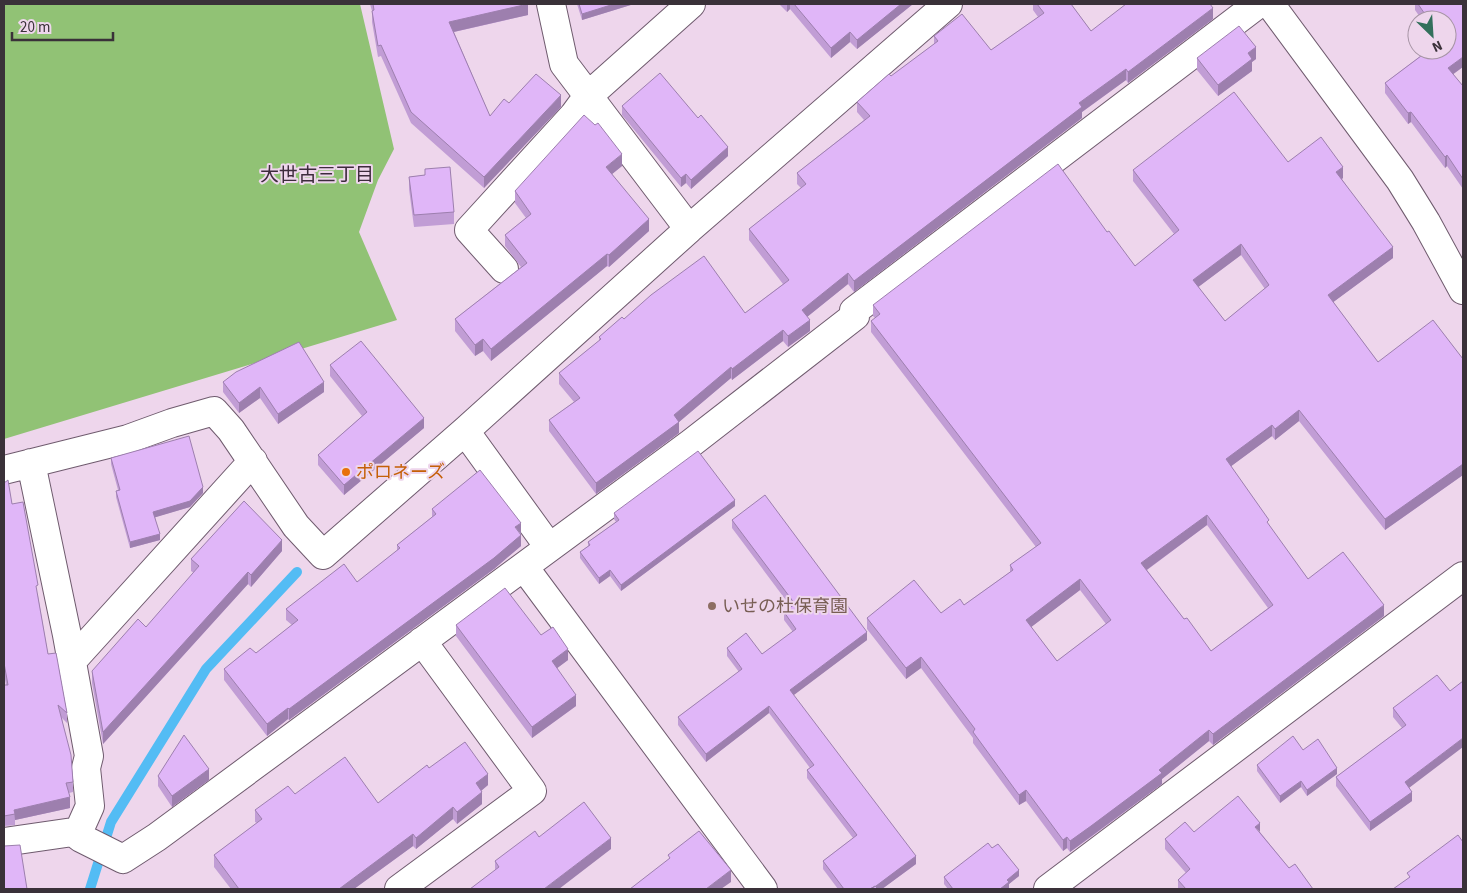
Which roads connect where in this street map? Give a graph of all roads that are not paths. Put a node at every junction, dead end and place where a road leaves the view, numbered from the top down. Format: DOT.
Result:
graph roads {
  1 [pos="551,4"];
  2 [pos="691,4"];
  3 [pos="948,4"];
  4 [pos="1258,4"];
  5 [pos="1270,4"];
  6 [pos="588,96"];
  7 [pos="689,229"];
  8 [pos="504,269"];
  9 [pos="1463,290"];
  10 [pos="465,431"];
  11 [pos="253,461"];
  12 [pos="31,463"];
  13 [pos="4,470"];
  14 [pos="549,547"];
  15 [pos="524,567"];
  16 [pos="1463,576"];
  17 [pos="422,642"];
  18 [pos="71,662"];
  19 [pos="79,837"];
  20 [pos="4,842"];
  21 [pos="399,889"];
  22 [pos="763,889"];
  23 [pos="1048,889"];
  1 -- 6 [label="street"];
  2 -- 6 [label="street"];
  3 -- 7 [label="street"];
  4 -- 14 [label="street"];
  5 -- 9 [label="street"];
  6 -- 7 [label="street"];
  6 -- 8 [label="street"];
  7 -- 10 [label="street"];
  10 -- 11 [label="street"];
  10 -- 14 [label="street"];
  11 -- 12 [label="street"];
  11 -- 18 [label="street"];
  12 -- 13 [label="street"];
  12 -- 18 [label="street"];
  14 -- 15 [label="street"];
  15 -- 17 [label="street"];
  15 -- 22 [label="street"];
  16 -- 23 [label="street"];
  17 -- 19 [label="street"];
  17 -- 21 [label="street"];
  18 -- 19 [label="street"];
  19 -- 20 [label="street"];
}
